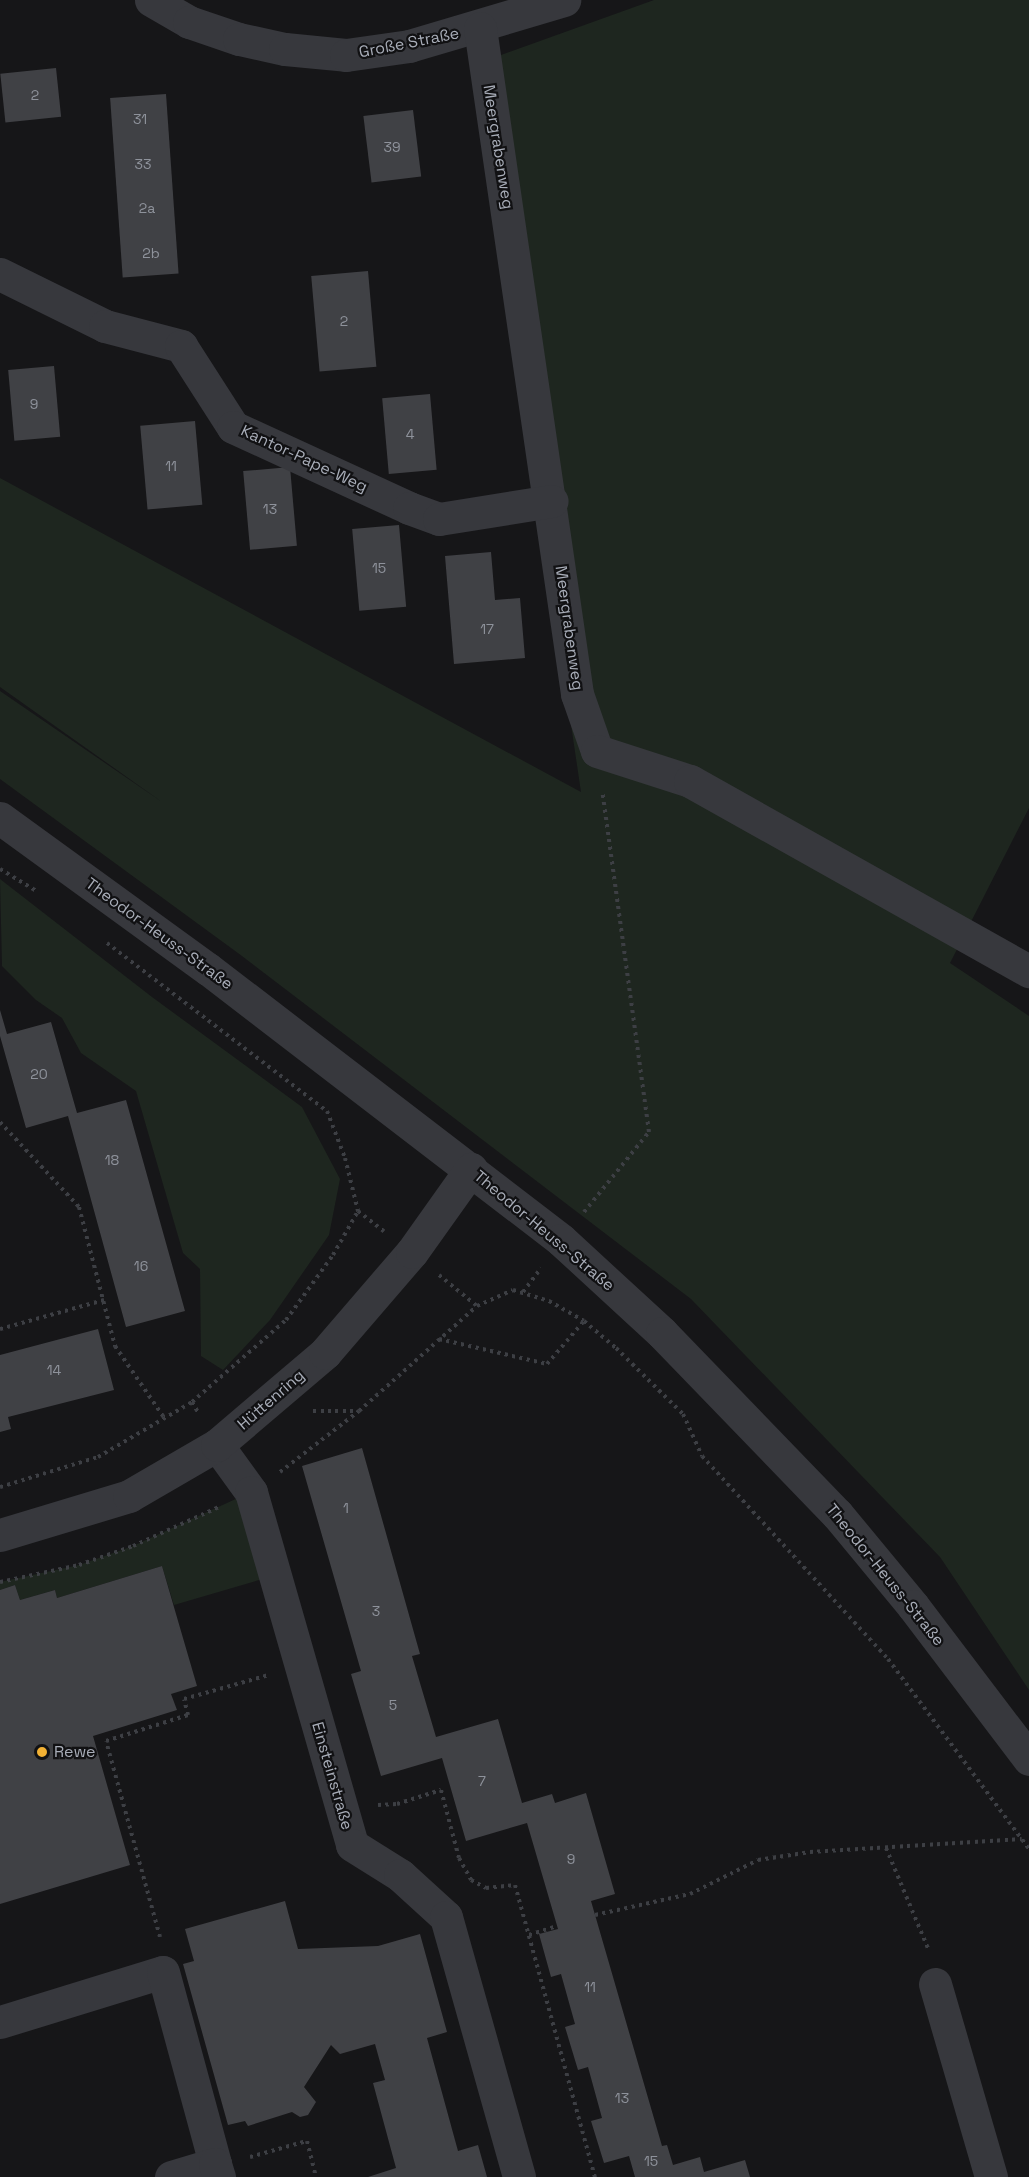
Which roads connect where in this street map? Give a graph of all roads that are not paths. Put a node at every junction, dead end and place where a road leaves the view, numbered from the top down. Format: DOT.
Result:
graph roads {
  1 [pos="151,0"];
  2 [pos="564,0"];
  3 [pos="480,28"];
  4 [pos="0,273"];
  5 [pos="552,501"];
  6 [pos="0,818"];
  7 [pos="1029,971"];
  8 [pos="471,1169"];
  9 [pos="217,1445"];
  10 [pos="0,1535"];
  11 [pos="1029,1759"];
  12 [pos="935,1984"];
  13 [pos="0,2022"];
  14 [pos="217,2171"];
  15 [pos="171,2177"];
  16 [pos="519,2177"];
  17 [pos="991,2177"];
  1 -- 3 [label="street, Große Straße"];
  2 -- 3 [label="street, Große Straße"];
  3 -- 5 [label="street, Meergrabenweg"];
  4 -- 5 [label="street, Kantor-Pape-Weg"];
  5 -- 7 [label="street, Meergrabenweg"];
  6 -- 8 [label="street, Theodor-Heuss-Straße"];
  8 -- 9 [label="street, Hüttenring"];
  8 -- 11 [label="street, Theodor-Heuss-Straße"];
  9 -- 10 [label="street, Hüttenring"];
  9 -- 16 [label="street, Einsteinstraße"];
  12 -- 17 [label="street"];
  13 -- 14 [label="street"];
  14 -- 15 [label="street"];
}
